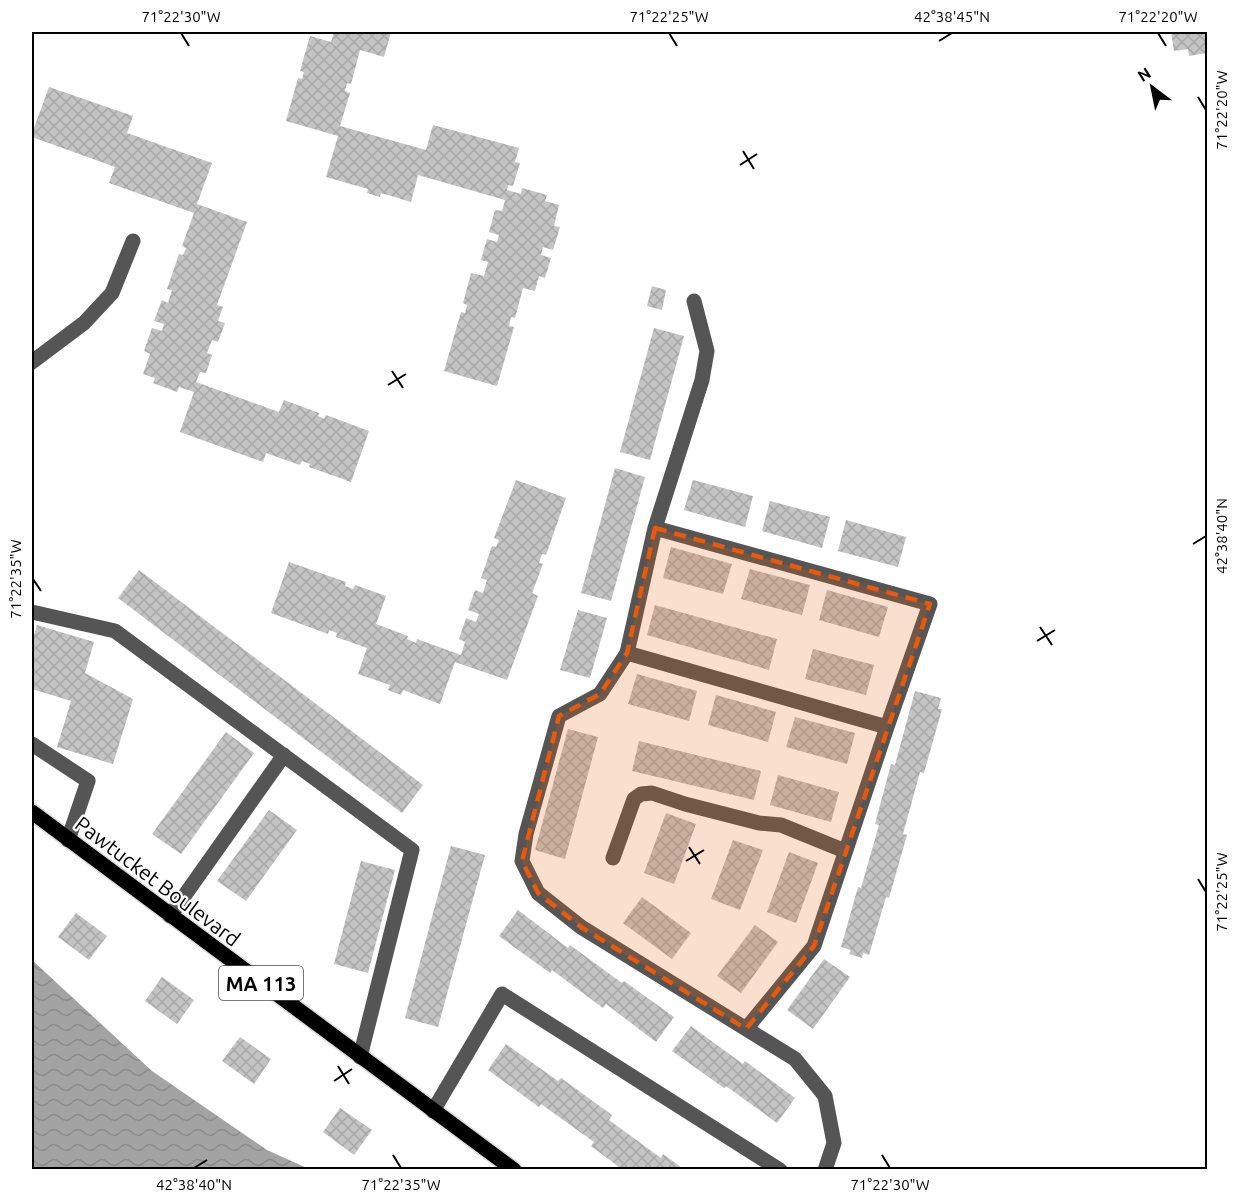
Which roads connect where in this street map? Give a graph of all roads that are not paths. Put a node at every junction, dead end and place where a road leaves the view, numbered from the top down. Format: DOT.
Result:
graph roads {
  1 [pos="133,241"];
  2 [pos="694,301"];
  3 [pos="32,362"];
  4 [pos="655,528"];
  5 [pos="32,612"];
  6 [pos="627,653"];
  7 [pos="887,727"];
  8 [pos="32,744"];
  9 [pos="284,755"];
  10 [pos="32,812"];
  11 [pos="68,840"];
  12 [pos="846,851"];
  13 [pos="613,858"];
  14 [pos="170,916"];
  15 [pos="746,1029"];
  16 [pos="360,1057"];
  17 [pos="433,1112"];
  18 [pos="491,1154"];
  19 [pos="507,1170"];
  20 [pos="514,1170"];
  21 [pos="780,1170"];
  22 [pos="825,1170"];
  1 -- 3 [label="street"];
  2 -- 4 [label="street"];
  4 -- 6 [label="street"];
  4 -- 7 [label="street"];
  5 -- 9 [label="street"];
  6 -- 7 [label="street"];
  6 -- 15 [label="street"];
  7 -- 12 [label="street"];
  8 -- 11 [label="street"];
  9 -- 14 [label="street"];
  9 -- 16 [label="street"];
  10 -- 11 [label="main road, Pawtucket Boulevard / MA 113"];
  11 -- 14 [label="main road, Pawtucket Boulevard / MA 113"];
  12 -- 13 [label="street"];
  12 -- 15 [label="street"];
  14 -- 16 [label="main road, Pawtucket Boulevard / MA 113"];
  15 -- 22 [label="street"];
  16 -- 17 [label="main road, Pawtucket Boulevard / MA 113"];
  17 -- 18 [label="main road, Pawtucket Boulevard / MA 113"];
  17 -- 21 [label="street"];
  18 -- 19 [label="main road, Pawtucket Boulevard / MA 113"];
  18 -- 20 [label="main road, Pawtucket Boulevard / MA 113"];
}
